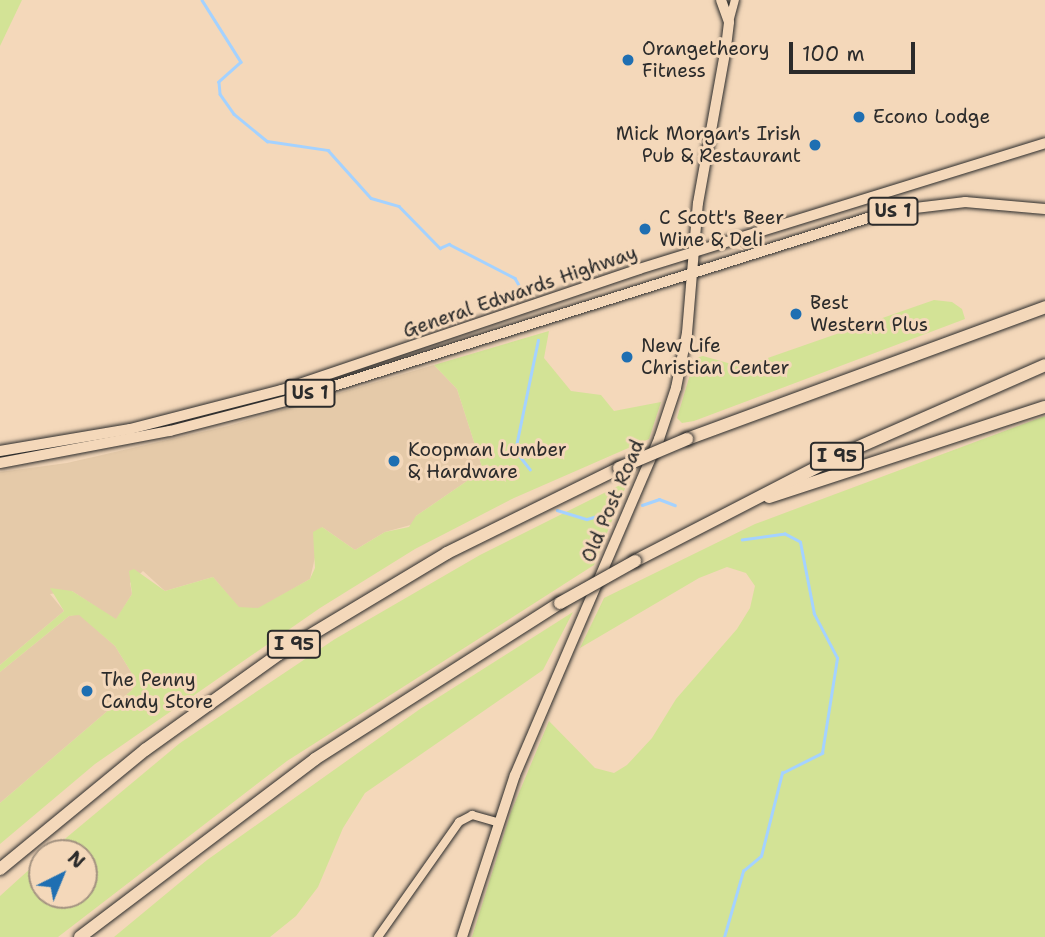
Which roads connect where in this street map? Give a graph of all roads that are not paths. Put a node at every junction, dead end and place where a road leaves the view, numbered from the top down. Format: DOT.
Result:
graph roads {
  1 [pos="721,0"];
  2 [pos="735,0"];
  3 [pos="729,22"];
  4 [pos="1045,143"];
  5 [pos="1045,209"];
  6 [pos="693,252"];
  7 [pos="691,275"];
  8 [pos="1045,307"];
  9 [pos="1045,365"];
  10 [pos="1045,407"];
  11 [pos="0,451"];
  12 [pos="0,463"];
  13 [pos="738,506"];
  14 [pos="497,822"];
  15 [pos="0,869"];
  16 [pos="80,937"];
  17 [pos="378,937"];
  18 [pos="461,937"];
  1 -- 3 [label="main road"];
  2 -- 3 [label="street, Old Post Road"];
  3 -- 6 [label="main road, Old Post Road"];
  4 -- 6 [label="main road, General Edwards Highway / US 1"];
  5 -- 7 [label="main road, General Edwards Highway / US 1"];
  6 -- 7 [label="main road, Old Post Road"];
  6 -- 11 [label="main road, General Edwards Highway / US 1"];
  7 -- 12 [label="main road, General Edwards Highway / US 1"];
  7 -- 14 [label="main road, Old Post Road"];
  8 -- 15 [label="highway, I 95, bridge"];
  9 -- 13 [label="highway, I 95"];
  10 -- 13 [label="highway"];
  13 -- 16 [label="highway, I 95, bridge"];
  14 -- 17 [label="street"];
  14 -- 18 [label="main road, Old Post Road"];
}
